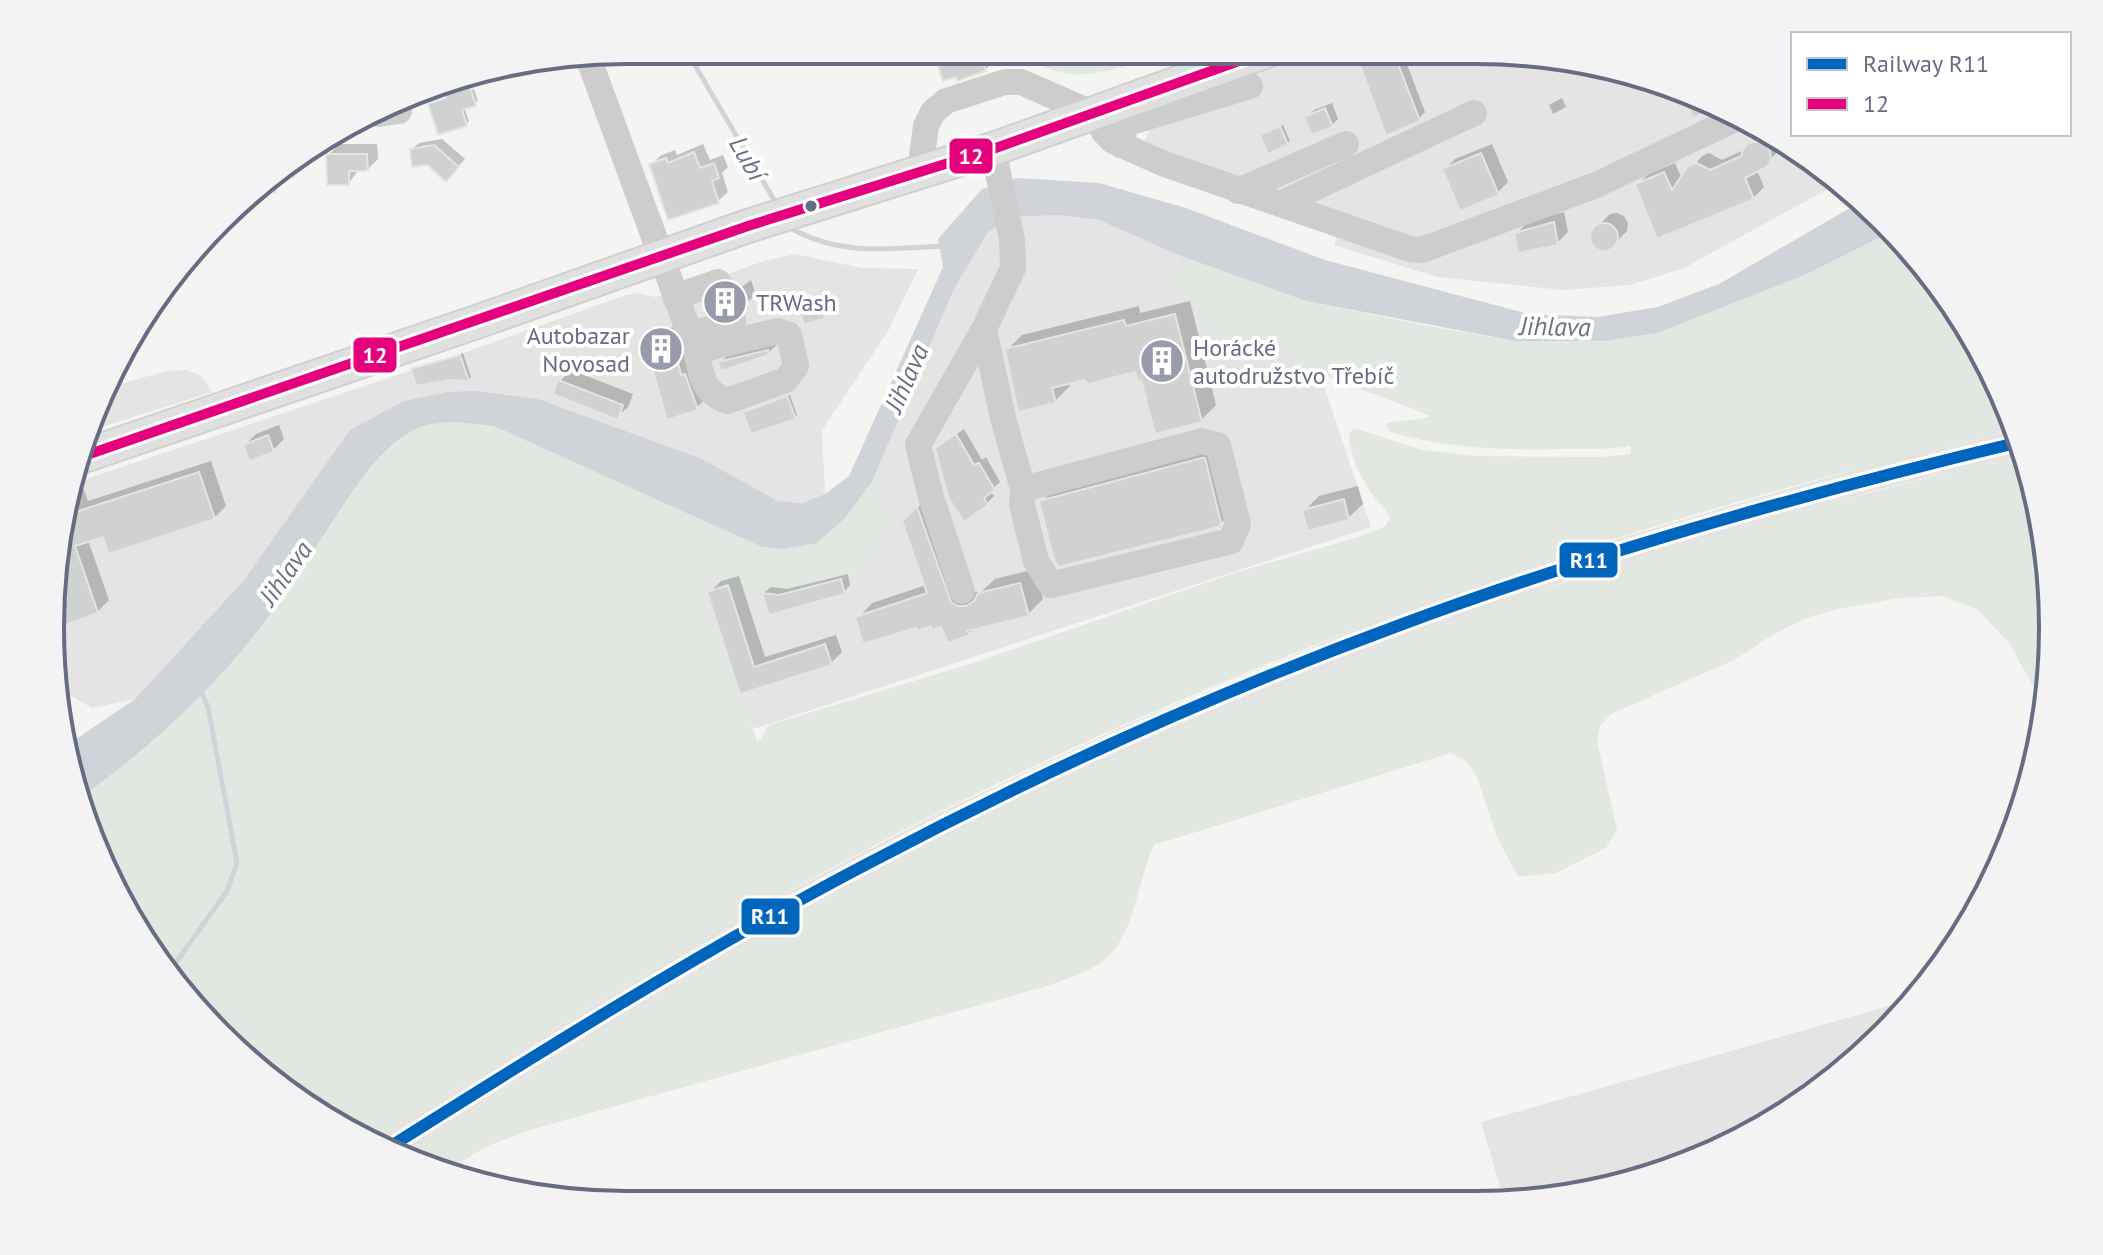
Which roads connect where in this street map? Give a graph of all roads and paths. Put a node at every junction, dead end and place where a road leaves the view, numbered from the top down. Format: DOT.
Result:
graph roads {
  1 [pos="1231,64"];
  2 [pos="591,65"];
  3 [pos="1250,86"];
  4 [pos="1474,113"];
  5 [pos="1094,114"];
  6 [pos="1727,123"];
  7 [pos="1346,144"];
  8 [pos="1121,145"];
  9 [pos="996,163"];
  10 [pos="920,171"];
  11 [pos="1238,191"];
  12 [pos="1280,204"];
  13 [pos="660,257"];
  14 [pos="682,322"];
  15 [pos="984,329"];
  16 [pos="92,453"];
  17 [pos="1023,489"];
  18 [pos="962,591"];
  1 -- 5 [label="main road"];
  2 -- 13 [label="street"];
  3 -- 8 [label="street"];
  4 -- 12 [label="street"];
  5 -- 8 [label="street"];
  5 -- 9 [label="main road"];
  5 -- 10 [label="street"];
  6 -- 12 [label="street"];
  7 -- 11 [label="street"];
  8 -- 11 [label="street"];
  9 -- 10 [label="main road"];
  9 -- 15 [label="street"];
  10 -- 13 [label="main road"];
  11 -- 12 [label="street"];
  13 -- 14 [label="street"];
  13 -- 16 [label="main road"];
  14 -- 14 [label="street"];
  15 -- 17 [label="street"];
  15 -- 18 [label="street"];
  17 -- 17 [label="street"];
}
